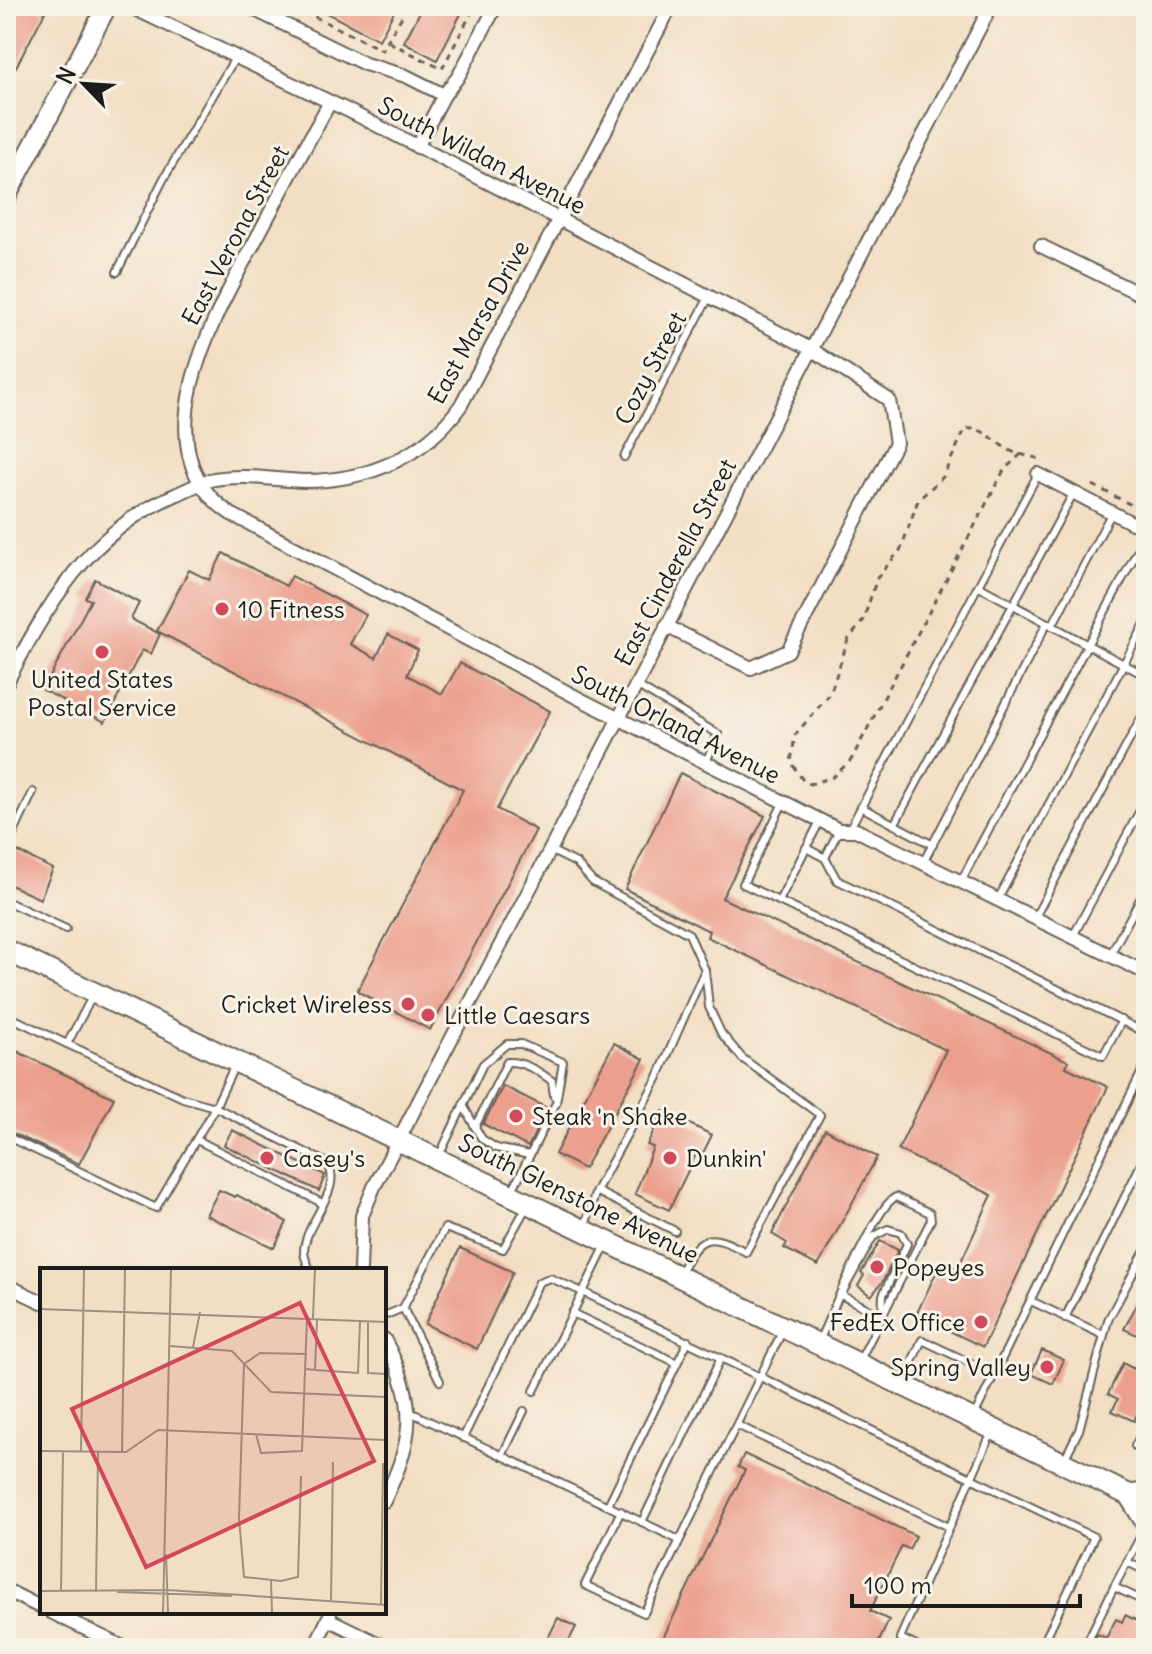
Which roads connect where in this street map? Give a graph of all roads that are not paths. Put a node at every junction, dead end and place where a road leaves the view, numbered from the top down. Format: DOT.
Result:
graph roads {
  1 [pos="107,6"];
  2 [pos="129,6"];
  3 [pos="247,6"];
  4 [pos="496,6"];
  5 [pos="671,6"];
  6 [pos="991,6"];
  7 [pos="235,58"];
  8 [pos="444,95"];
  9 [pos="330,102"];
  10 [pos="417,147"];
  11 [pos="6,197"];
  12 [pos="559,219"];
  13 [pos="1041,246"];
  14 [pos="117,272"];
  15 [pos="709,297"];
  16 [pos="1146,297"];
  17 [pos="811,349"];
  18 [pos="624,457"];
  19 [pos="1038,474"];
  20 [pos="202,485"];
  21 [pos="1074,492"];
  22 [pos="1112,512"];
  23 [pos="1146,525"];
  24 [pos="1146,535"];
  25 [pos="978,586"];
  26 [pos="1013,605"];
  27 [pos="1146,622"];
  28 [pos="1050,624"];
  29 [pos="666,626"];
  30 [pos="1087,644"];
  31 [pos="1124,664"];
  32 [pos="1146,676"];
  33 [pos="6,684"];
  34 [pos="635,684"];
  35 [pos="1146,709"];
  36 [pos="618,717"];
  37 [pos="705,764"];
  38 [pos="33,792"];
  39 [pos="1146,799"];
  40 [pos="783,803"];
  41 [pos="861,807"];
  42 [pos="820,821"];
  43 [pos="894,825"];
  44 [pos="844,830"];
  45 [pos="933,845"];
  46 [pos="806,848"];
  47 [pos="6,850"];
  48 [pos="549,850"];
  49 [pos="825,858"];
  50 [pos="923,863"];
  51 [pos="960,882"];
  52 [pos="1146,888"];
  53 [pos="6,901"];
  54 [pos="779,901"];
  55 [pos="997,901"];
  56 [pos="1034,919"];
  57 [pos="66,929"];
  58 [pos="1072,938"];
  59 [pos="6,950"];
  60 [pos="1109,957"];
  61 [pos="705,970"];
  62 [pos="1146,973"];
  63 [pos="94,993"];
  64 [pos="6,1015"];
  65 [pos="1122,1020"];
  66 [pos="1146,1033"];
  67 [pos="67,1044"];
  68 [pos="237,1061"];
  69 [pos="1146,1063"];
  70 [pos="556,1103"];
  71 [pos="463,1105"];
  72 [pos="215,1107"];
  73 [pos="251,1125"];
  74 [pos="475,1127"];
  75 [pos="267,1133"];
  76 [pos="246,1135"];
  77 [pos="6,1136"];
  78 [pos="398,1139"];
  79 [pos="197,1140"];
  80 [pos="283,1141"];
  81 [pos="262,1143"];
  82 [pos="300,1149"];
  83 [pos="239,1150"];
  84 [pos="278,1151"];
  85 [pos="1146,1154"];
  86 [pos="530,1155"];
  87 [pos="316,1157"];
  88 [pos="254,1158"];
  89 [pos="235,1159"];
  90 [pos="295,1159"];
  91 [pos="438,1159"];
  92 [pos="270,1166"];
  93 [pos="250,1167"];
  94 [pos="311,1167"];
  95 [pos="288,1174"];
  96 [pos="266,1175"];
  97 [pos="304,1182"];
  98 [pos="283,1184"];
  99 [pos="596,1191"];
  100 [pos="299,1192"];
  101 [pos="519,1198"];
  102 [pos="322,1203"];
  103 [pos="584,1230"];
  104 [pos="675,1231"];
  105 [pos="608,1241"];
  106 [pos="1146,1249"];
  107 [pos="309,1268"];
  108 [pos="360,1268"];
  109 [pos="679,1276"];
  110 [pos="6,1285"];
  111 [pos="583,1292"];
  112 [pos="841,1295"];
  113 [pos="40,1301"];
  114 [pos="1031,1301"];
  115 [pos="403,1308"];
  116 [pos="572,1313"];
  117 [pos="386,1315"];
  118 [pos="882,1316"];
  119 [pos="1065,1318"];
  120 [pos="784,1327"];
  121 [pos="1103,1335"];
  122 [pos="688,1341"];
  123 [pos="386,1343"];
  124 [pos="818,1344"];
  125 [pos="721,1358"];
  126 [pos="677,1363"];
  127 [pos="858,1363"];
  128 [pos="994,1374"];
  129 [pos="761,1376"];
  130 [pos="440,1381"];
  131 [pos="901,1384"];
  132 [pos="534,1391"];
  133 [pos="524,1411"];
  134 [pos="410,1412"];
  135 [pos="972,1419"];
  136 [pos="737,1425"];
  137 [pos="1146,1425"];
  138 [pos="993,1429"];
  139 [pos="463,1438"];
  140 [pos="1146,1451"];
  141 [pos="502,1456"];
  142 [pos="1063,1463"];
  143 [pos="386,1470"];
  144 [pos="397,1475"];
  145 [pos="970,1477"];
  146 [pos="1137,1492"];
  147 [pos="386,1497"];
  148 [pos="608,1505"];
  149 [pos="621,1511"];
  150 [pos="642,1522"];
  151 [pos="1146,1524"];
  152 [pos="947,1526"];
  153 [pos="679,1540"];
  154 [pos="1127,1562"];
  155 [pos="1146,1571"];
  156 [pos="1114,1587"];
  157 [pos="6,1590"];
  158 [pos="1146,1602"];
  159 [pos="40,1607"];
  160 [pos="55,1614"];
  161 [pos="330,1616"];
  162 [pos="900,1638"];
  163 [pos="125,1648"];
  164 [pos="314,1648"];
  165 [pos="387,1648"];
  166 [pos="897,1648"];
  167 [pos="920,1648"];
  168 [pos="1041,1648"];
  169 [pos="1084,1648"];
  1 -- 11 [label="street"];
  2 -- 7 [label="street, South Wildan Avenue"];
  3 -- 8 [label="street"];
  4 -- 8 [label="street"];
  5 -- 12 [label="street, East Marsa Drive"];
  6 -- 17 [label="street, East Cinderella Street"];
  7 -- 9 [label="street, South Wildan Avenue"];
  7 -- 14 [label="lane"];
  8 -- 10 [label="street"];
  9 -- 10 [label="street, South Wildan Avenue"];
  9 -- 20 [label="street, East Verona Street"];
  10 -- 12 [label="street, South Wildan Avenue"];
  12 -- 15 [label="street, South Wildan Avenue"];
  12 -- 20 [label="street, East Marsa Drive"];
  13 -- 16 [label="street"];
  15 -- 17 [label="street, South Wildan Avenue"];
  15 -- 18 [label="lane, Cozy Street"];
  17 -- 29 [label="street, East Cinderella Street"];
  17 -- 29 [label="street, South Wildan Avenue"];
  19 -- 21 [label="street"];
  19 -- 25 [label="lane"];
  20 -- 33 [label="street, East Marsa Drive"];
  20 -- 36 [label="street, South Orland Avenue"];
  21 -- 22 [label="street"];
  21 -- 26 [label="lane"];
  22 -- 23 [label="street"];
  22 -- 28 [label="lane"];
  24 -- 30 [label="lane"];
  25 -- 26 [label="lane"];
  25 -- 41 [label="lane"];
  26 -- 28 [label="lane"];
  26 -- 43 [label="lane"];
  27 -- 31 [label="lane"];
  28 -- 30 [label="lane"];
  28 -- 45 [label="lane"];
  29 -- 34 [label="street, East Cinderella Street"];
  30 -- 31 [label="lane"];
  30 -- 51 [label="lane"];
  31 -- 32 [label="lane"];
  31 -- 55 [label="lane"];
  34 -- 36 [label="street, East Cinderella Street"];
  34 -- 37 [label="lane"];
  35 -- 56 [label="lane"];
  36 -- 37 [label="street, South Orland Avenue"];
  36 -- 48 [label="street, East Cinderella Street"];
  37 -- 40 [label="street, South Orland Avenue"];
  38 -- 47 [label="lane"];
  39 -- 58 [label="lane"];
  40 -- 42 [label="street, South Orland Avenue"];
  40 -- 54 [label="lane"];
  41 -- 43 [label="lane"];
  41 -- 44 [label="lane"];
  42 -- 44 [label="street, South Orland Avenue"];
  42 -- 46 [label="lane"];
  43 -- 45 [label="lane"];
  44 -- 49 [label="lane"];
  44 -- 50 [label="street, South Orland Avenue"];
  45 -- 50 [label="lane"];
  46 -- 49 [label="lane"];
  46 -- 54 [label="lane"];
  48 -- 61 [label="lane"];
  48 -- 78 [label="street, East Cinderella Street"];
  49 -- 65 [label="lane"];
  50 -- 51 [label="street, South Orland Avenue"];
  51 -- 55 [label="street, South Orland Avenue"];
  52 -- 60 [label="lane"];
  53 -- 57 [label="lane"];
  54 -- 65 [label="lane"];
  55 -- 56 [label="street, South Orland Avenue"];
  56 -- 58 [label="street, South Orland Avenue"];
  58 -- 60 [label="street, South Orland Avenue"];
  59 -- 63 [label="main road, South Glenstone Avenue"];
  60 -- 62 [label="street, South Orland Avenue"];
  61 -- 99 [label="lane"];
  61 -- 109 [label="lane"];
  63 -- 67 [label="lane"];
  63 -- 68 [label="main road, South Glenstone Avenue"];
  64 -- 67 [label="lane"];
  65 -- 66 [label="lane"];
  67 -- 72 [label="lane"];
  68 -- 72 [label="lane"];
  68 -- 78 [label="main road, South Glenstone Avenue"];
  69 -- 114 [label="lane"];
  70 -- 71 [label="lane"];
  70 -- 74 [label="lane"];
  70 -- 86 [label="lane"];
  71 -- 74 [label="lane"];
  71 -- 91 [label="lane"];
  72 -- 73 [label="lane"];
  72 -- 79 [label="lane"];
  73 -- 75 [label="lane"];
  73 -- 76 [label="lane"];
  74 -- 86 [label="lane"];
  75 -- 80 [label="lane"];
  75 -- 81 [label="lane"];
  77 -- 79 [label="lane"];
  78 -- 91 [label="main road, South Glenstone Avenue"];
  78 -- 108 [label="street, East Cinderella Street"];
  79 -- 89 [label="lane"];
  80 -- 82 [label="lane"];
  80 -- 84 [label="lane"];
  82 -- 87 [label="lane"];
  82 -- 90 [label="lane"];
  83 -- 89 [label="lane"];
  85 -- 119 [label="lane"];
  86 -- 101 [label="lane"];
  87 -- 94 [label="lane"];
  87 -- 102 [label="lane"];
  88 -- 93 [label="lane"];
  89 -- 93 [label="lane"];
  91 -- 101 [label="main road, South Glenstone Avenue"];
  92 -- 96 [label="lane"];
  93 -- 96 [label="lane"];
  95 -- 98 [label="lane"];
  96 -- 98 [label="lane"];
  97 -- 100 [label="lane"];
  98 -- 100 [label="lane"];
  99 -- 103 [label="lane"];
  99 -- 104 [label="lane"];
  100 -- 102 [label="lane"];
  101 -- 103 [label="main road, South Glenstone Avenue"];
  101 -- 115 [label="lane"];
  102 -- 107 [label="lane"];
  103 -- 105 [label="main road, South Glenstone Avenue"];
  105 -- 109 [label="main road, South Glenstone Avenue"];
  105 -- 111 [label="lane"];
  106 -- 121 [label="lane"];
  109 -- 120 [label="main road, South Glenstone Avenue"];
  110 -- 113 [label="street"];
  111 -- 116 [label="lane"];
  111 -- 122 [label="lane"];
  111 -- 139 [label="lane"];
  112 -- 118 [label="lane"];
  112 -- 118 [label="lane"];
  112 -- 118 [label="lane"];
  112 -- 124 [label="lane"];
  114 -- 119 [label="lane"];
  114 -- 128 [label="lane"];
  115 -- 117 [label="lane"];
  115 -- 130 [label="lane"];
  116 -- 126 [label="lane"];
  116 -- 132 [label="lane"];
  118 -- 127 [label="lane"];
  119 -- 121 [label="lane"];
  120 -- 124 [label="main road, South Glenstone Avenue"];
  120 -- 129 [label="lane"];
  121 -- 142 [label="lane"];
  122 -- 125 [label="lane"];
  122 -- 126 [label="lane"];
  123 -- 134 [label="street"];
  124 -- 127 [label="main road, South Glenstone Avenue"];
  125 -- 129 [label="lane"];
  125 -- 150 [label="lane"];
  126 -- 148 [label="lane"];
  127 -- 131 [label="main road, South Glenstone Avenue"];
  128 -- 131 [label="lane"];
  128 -- 135 [label="lane"];
  129 -- 136 [label="lane"];
  129 -- 145 [label="lane"];
  131 -- 135 [label="main road, South Glenstone Avenue"];
  133 -- 141 [label="lane"];
  134 -- 139 [label="lane"];
  134 -- 144 [label="street"];
  135 -- 138 [label="main road, South Glenstone Avenue"];
  136 -- 152 [label="lane"];
  136 -- 153 [label="lane"];
  137 -- 140 [label="lane"];
  138 -- 142 [label="main road, South Glenstone Avenue"];
  138 -- 145 [label="lane"];
  139 -- 141 [label="lane"];
  141 -- 148 [label="lane"];
  142 -- 146 [label="main road, South Glenstone Avenue"];
  143 -- 144 [label="street"];
  144 -- 147 [label="street"];
  145 -- 152 [label="lane"];
  145 -- 168 [label="lane"];
  146 -- 151 [label="main road, South Glenstone Avenue"];
  148 -- 149 [label="lane"];
  149 -- 150 [label="lane"];
  149 -- 153 [label="lane"];
  150 -- 153 [label="lane"];
  151 -- 154 [label="lane"];
  152 -- 162 [label="lane"];
  154 -- 155 [label="lane"];
  154 -- 156 [label="lane"];
  156 -- 158 [label="lane"];
  156 -- 169 [label="lane"];
  157 -- 159 [label="street"];
  160 -- 163 [label="street"];
  161 -- 164 [label="street"];
  161 -- 165 [label="street"];
  162 -- 166 [label="lane"];
  162 -- 167 [label="lane"];
}
